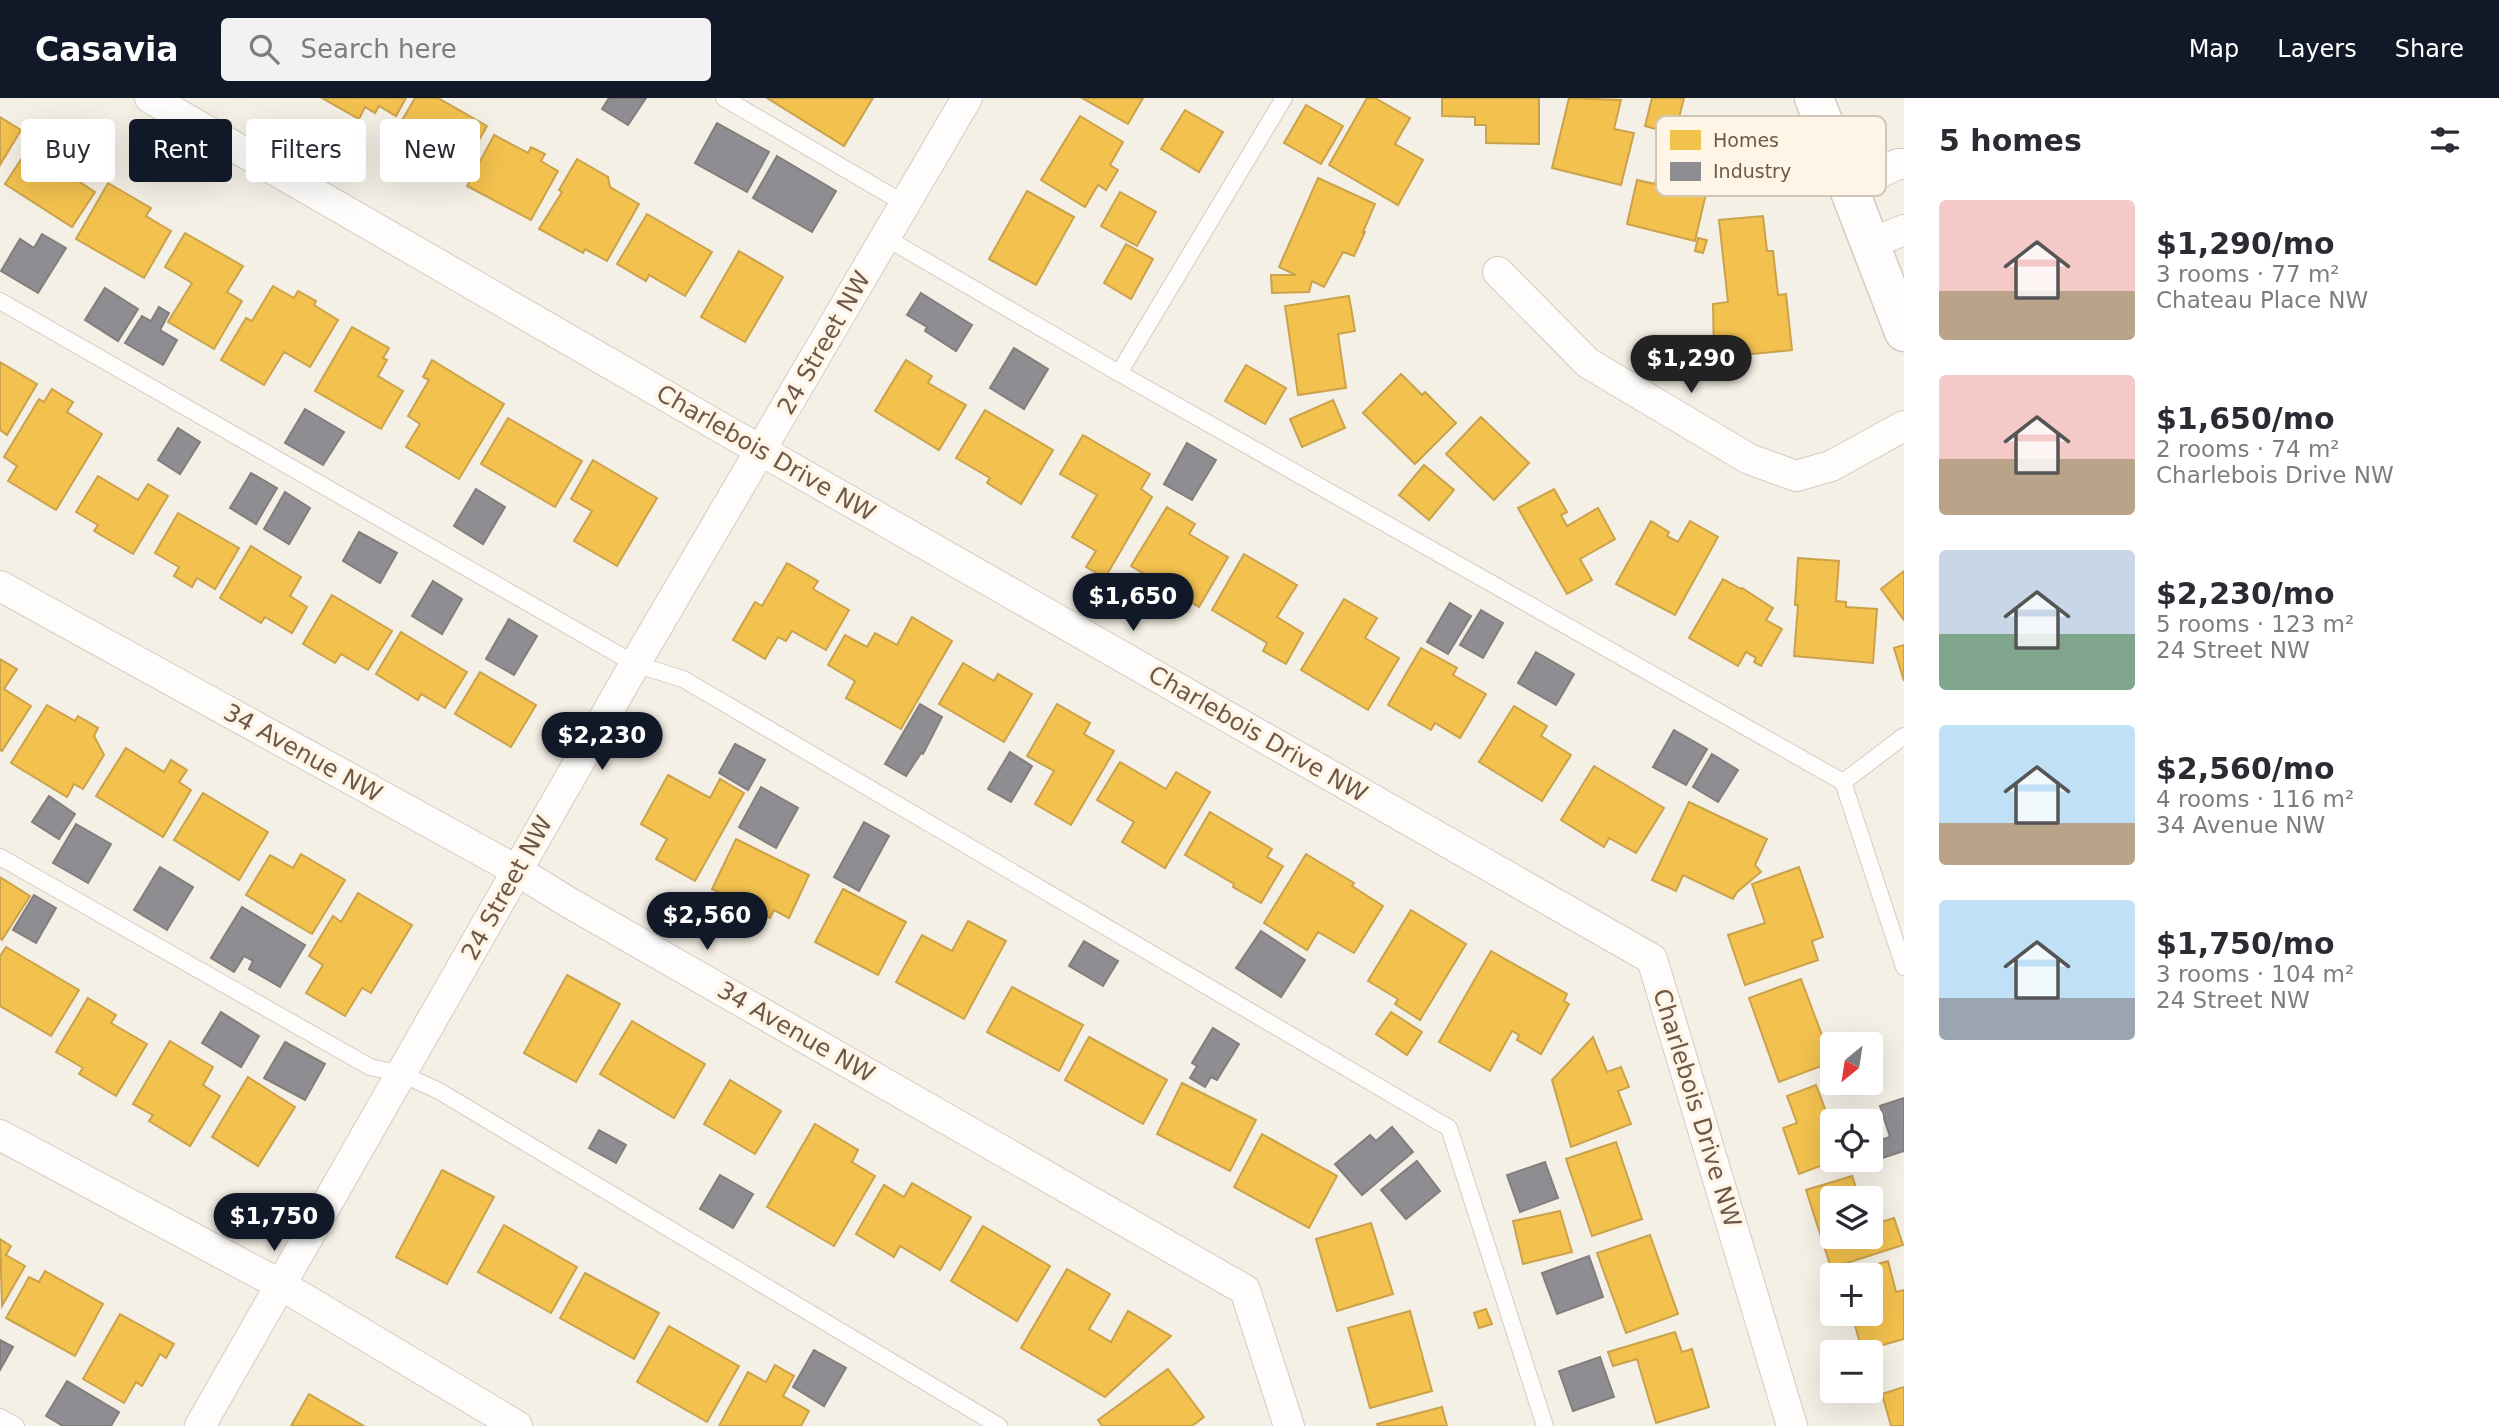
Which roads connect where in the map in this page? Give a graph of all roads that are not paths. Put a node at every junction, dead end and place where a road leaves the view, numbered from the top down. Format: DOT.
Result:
graph roads {
  1 [pos="150,98"];
  2 [pos="724,98"];
  3 [pos="967,98"];
  4 [pos="1284,98"];
  5 [pos="1814,98"];
  6 [pos="1821,116"];
  7 [pos="1904,164"];
  8 [pos="1886,170"];
  9 [pos="1851,196"];
  10 [pos="905,204"];
  11 [pos="1904,230"];
  12 [pos="886,238"];
  13 [pos="1869,244"];
  14 [pos="1498,272"];
  15 [pos="0,301"];
  16 [pos="1904,332"];
  17 [pos="1119,373"];
  18 [pos="1904,426"];
  19 [pos="762,451"];
  20 [pos="0,586"];
  21 [pos="635,664"];
  22 [pos="1904,736"];
  23 [pos="1843,782"];
  24 [pos="0,857"];
  25 [pos="516,870"];
  26 [pos="1904,967"];
  27 [pos="402,1074"];
  28 [pos="0,1135"];
  29 [pos="281,1285"];
  30 [pos="0,1417"];
  31 [pos="16,1426"];
  32 [pos="200,1426"];
  33 [pos="517,1426"];
  34 [pos="999,1426"];
  35 [pos="1289,1426"];
  36 [pos="1545,1426"];
  37 [pos="1793,1426"];
  1 -- 19 [label="street, Charlebois Drive NW"];
  2 -- 10 [label="lane"];
  3 -- 10 [label="street, 24 Street NW"];
  4 -- 17 [label="lane"];
  5 -- 6 [label="street"];
  7 -- 8 [label="street"];
  9 -- 13 [label="street"];
  10 -- 12 [label="street, 24 Street NW"];
  11 -- 13 [label="street"];
  12 -- 17 [label="lane"];
  12 -- 19 [label="street, 24 Street NW"];
  13 -- 16 [label="street"];
  14 -- 18 [label="street"];
  15 -- 21 [label="lane"];
  17 -- 23 [label="lane"];
  19 -- 21 [label="street, 24 Street NW"];
  19 -- 37 [label="street, Charlebois Drive NW"];
  20 -- 25 [label="street, 34 Avenue NW"];
  21 -- 25 [label="street, 24 Street NW"];
  21 -- 36 [label="lane"];
  22 -- 23 [label="lane"];
  23 -- 26 [label="lane"];
  24 -- 27 [label="lane"];
  25 -- 27 [label="street, 24 Street NW"];
  25 -- 35 [label="street, 34 Avenue NW"];
  27 -- 29 [label="street, 24 Street NW"];
  27 -- 34 [label="lane"];
  28 -- 29 [label="street"];
  29 -- 32 [label="street, 24 Street NW"];
  29 -- 33 [label="street"];
  30 -- 31 [label="lane"];
}
